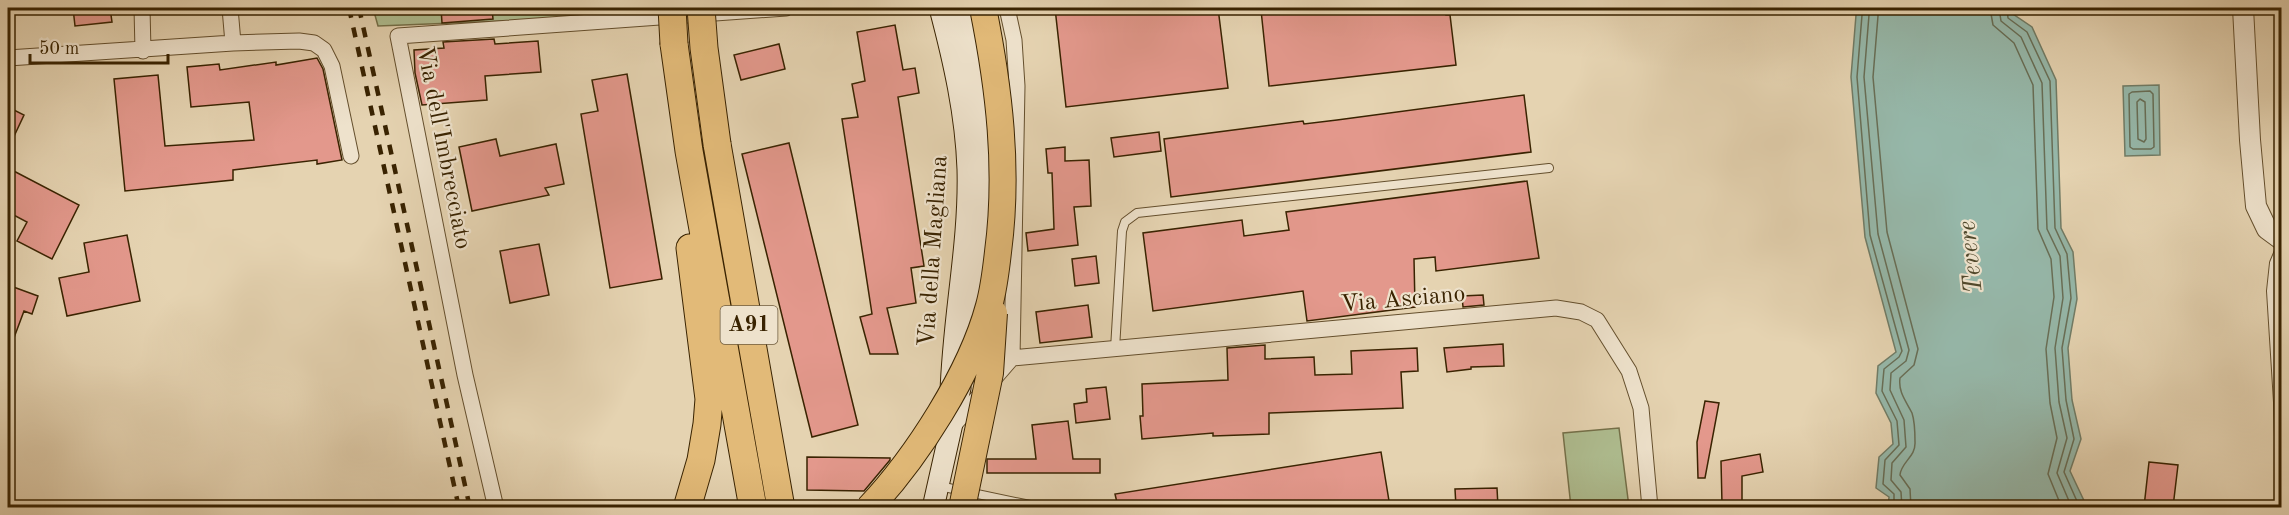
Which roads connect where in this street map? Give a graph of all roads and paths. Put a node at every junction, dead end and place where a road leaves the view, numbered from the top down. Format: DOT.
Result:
graph roads {
  1 [pos="147,8"];
  2 [pos="230,8"];
  3 [pos="672,8"];
  4 [pos="701,8"];
  5 [pos="786,8"];
  6 [pos="940,8"];
  7 [pos="961,8"];
  8 [pos="983,8"];
  9 [pos="1007,8"];
  10 [pos="2243,8"];
  11 [pos="233,43"];
  12 [pos="143,51"];
  13 [pos="1015,51"];
  14 [pos="8,58"];
  15 [pos="974,61"];
  16 [pos="689,151"];
  17 [pos="351,156"];
  18 [pos="1550,168"];
  19 [pos="2282,242"];
  20 [pos="994,286"];
  21 [pos="1115,349"];
  22 [pos="1012,358"];
  23 [pos="950,429"];
  24 [pos="938,485"];
  25 [pos="2281,503"];
  26 [pos="1030,505"];
  27 [pos="496,507"];
  28 [pos="687,507"];
  29 [pos="753,507"];
  30 [pos="781,507"];
  31 [pos="869,507"];
  32 [pos="933,507"];
  33 [pos="962,507"];
  34 [pos="1650,507"];
  35 [pos="2281,507"];
  1 -- 12 [label="street"];
  2 -- 11 [label="street"];
  3 -- 16 [label="highway, A91, bridge"];
  4 -- 30 [label="highway, A91, bridge"];
  5 -- 27 [label="street, Via dell'Imbrecciato"];
  6 -- 23 [label="main road, Via della Magliana"];
  7 -- 15 [label="main road, Via della Magliana"];
  8 -- 20 [label="highway, bridge"];
  9 -- 13 [label="street"];
  10 -- 19 [label="street"];
  11 -- 12 [label="street"];
  11 -- 17 [label="street"];
  12 -- 14 [label="street"];
  13 -- 15 [label="street"];
  13 -- 22 [label="street"];
  15 -- 23 [label="main road, Via della Magliana"];
  16 -- 28 [label="highway"];
  16 -- 29 [label="highway, A91"];
  18 -- 21 [label="lane"];
  19 -- 25 [label="lane"];
  20 -- 31 [label="highway, bridge"];
  20 -- 33 [label="highway, bridge"];
  21 -- 22 [label="street, Via Asciano"];
  21 -- 34 [label="street, Via Asciano"];
  22 -- 23 [label="street, Via della Magliana"];
  23 -- 24 [label="main road, Via della Magliana"];
  24 -- 26 [label="lane"];
  24 -- 32 [label="main road, Via della Magliana"];
  25 -- 35 [label="lane"];
}
